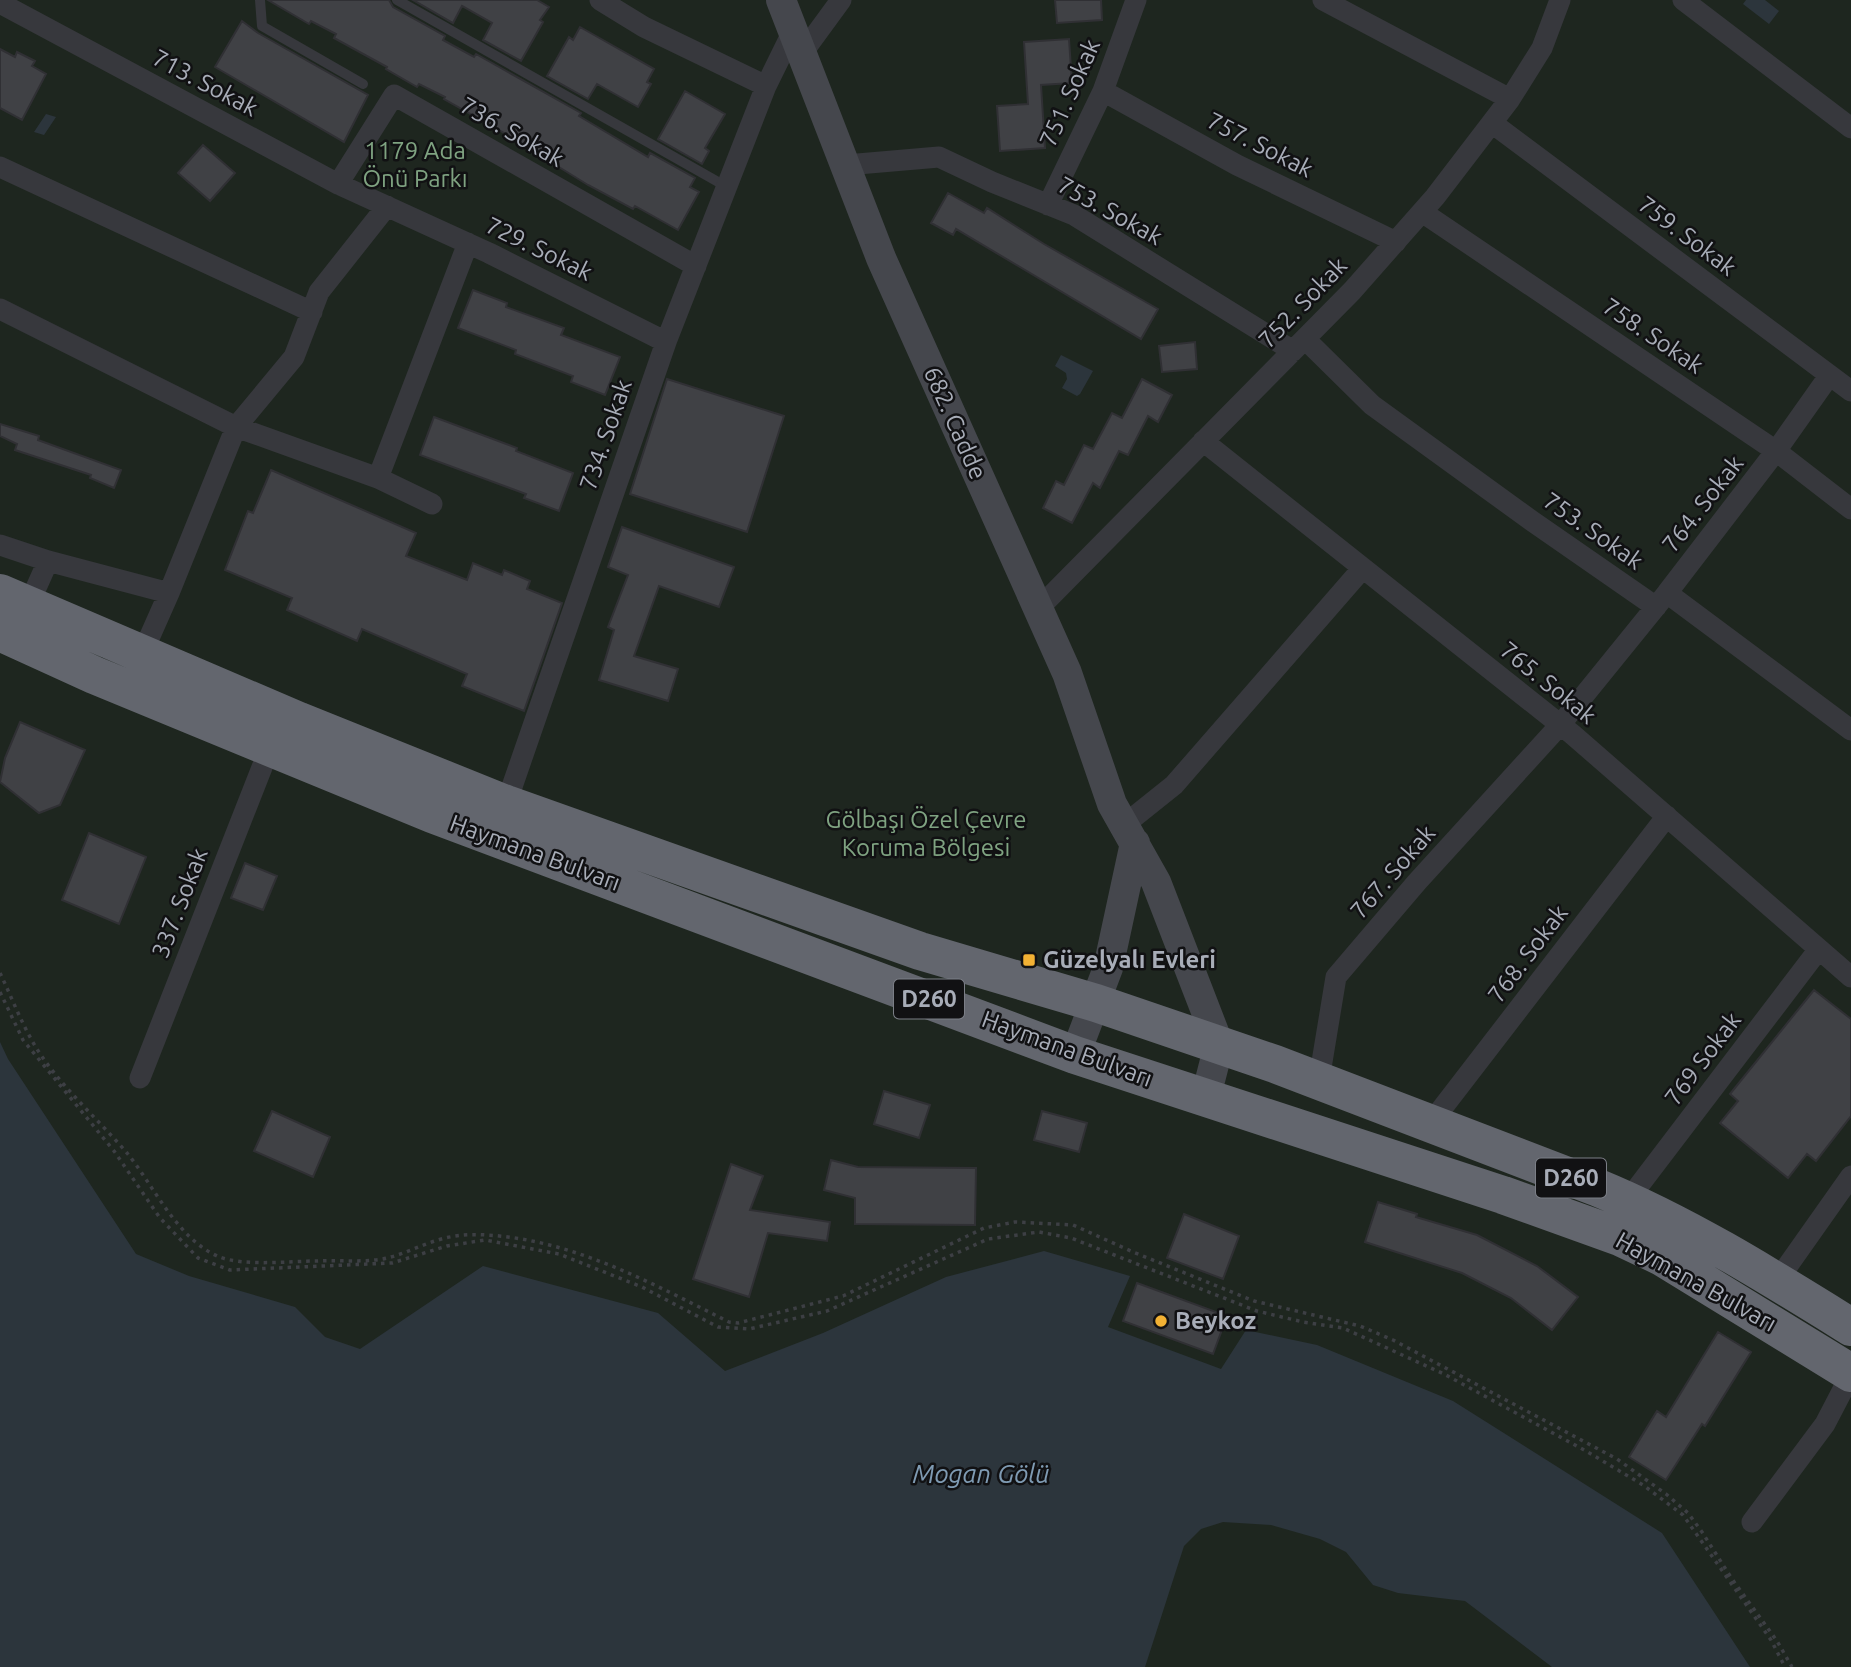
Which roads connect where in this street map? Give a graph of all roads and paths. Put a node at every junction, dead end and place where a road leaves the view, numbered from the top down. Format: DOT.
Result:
graph roads {
  1 [pos="260,0"];
  2 [pos="397,0"];
  3 [pos="600,0"];
  4 [pos="781,0"];
  5 [pos="841,0"];
  6 [pos="1136,0"];
  7 [pos="1323,0"];
  8 [pos="1560,0"];
  9 [pos="1683,0"];
  10 [pos="2,10"];
  11 [pos="799,41"];
  12 [pos="363,84"];
  13 [pos="766,86"];
  14 [pos="1103,91"];
  15 [pos="1510,99"];
  16 [pos="1492,123"];
  17 [pos="1851,128"];
  18 [pos="846,165"];
  19 [pos="0,167"];
  20 [pos="338,184"];
  21 [pos="727,187"];
  22 [pos="1048,205"];
  23 [pos="387,206"];
  24 [pos="1422,212"];
  25 [pos="1396,242"];
  26 [pos="468,243"];
  27 [pos="696,266"];
  28 [pos="0,309"];
  29 [pos="312,313"];
  30 [pos="666,342"];
  31 [pos="1299,345"];
  32 [pos="1829,376"];
  33 [pos="1851,391"];
  34 [pos="236,427"];
  35 [pos="1203,441"];
  36 [pos="1776,452"];
  37 [pos="377,478"];
  38 [pos="432,504"];
  39 [pos="1851,509"];
  40 [pos="0,545"];
  41 [pos="48,561"];
  42 [pos="1362,569"];
  43 [pos="169,593"];
  44 [pos="14,599"];
  45 [pos="1661,600"];
  46 [pos="1038,608"];
  47 [pos="0,632"];
  48 [pos="142,654"];
  49 [pos="1560,725"];
  50 [pos="1851,730"];
  51 [pos="270,747"];
  52 [pos="506,804"];
  53 [pos="1667,817"];
  54 [pos="1130,834"];
  55 [pos="1819,949"];
  56 [pos="0,973"];
  57 [pos="1851,977"];
  58 [pos="0,992"];
  59 [pos="1096,1003"];
  60 [pos="1219,1045"];
  61 [pos="1075,1055"];
  62 [pos="140,1078"];
  63 [pos="1319,1080"];
  64 [pos="1206,1096"];
  65 [pos="1430,1124"];
  66 [pos="1851,1175"];
  67 [pos="1628,1200"];
  68 [pos="1777,1281"];
  69 [pos="1851,1327"];
  70 [pos="1851,1374"];
  71 [pos="1752,1522"];
  72 [pos="1784,1667"];
  73 [pos="1792,1667"];
  1 -- 12 [label="lane"];
  2 -- 21 [label="lane"];
  3 -- 13 [label="street"];
  4 -- 11 [label="main road, 682. Cadde"];
  5 -- 11 [label="street, 734. Sokak"];
  6 -- 14 [label="street, 751. Sokak"];
  7 -- 15 [label="street"];
  8 -- 15 [label="street, 752. Sokak"];
  9 -- 17 [label="street"];
  10 -- 20 [label="street, 713. Sokak"];
  11 -- 13 [label="street, 734. Sokak"];
  11 -- 18 [label="main road, 682. Cadde"];
  13 -- 21 [label="street, 734. Sokak"];
  14 -- 22 [label="street, 751. Sokak"];
  14 -- 25 [label="street, 757. Sokak"];
  15 -- 16 [label="street, 752. Sokak"];
  16 -- 24 [label="street, 752. Sokak"];
  16 -- 32 [label="street, 759. Sokak"];
  18 -- 22 [label="street, 753. Sokak"];
  18 -- 46 [label="main road, 682. Cadde"];
  19 -- 29 [label="street"];
  20 -- 23 [label="street, 713. Sokak"];
  20 -- 27 [label="street, 736. Sokak"];
  21 -- 27 [label="street, 734. Sokak"];
  22 -- 31 [label="street, 753. Sokak"];
  23 -- 26 [label="street, 729. Sokak"];
  23 -- 29 [label="street"];
  24 -- 25 [label="street, 752. Sokak"];
  24 -- 36 [label="street, 758. Sokak"];
  25 -- 31 [label="street, 752. Sokak"];
  26 -- 30 [label="street, 729. Sokak"];
  26 -- 37 [label="street"];
  27 -- 30 [label="street, 734. Sokak"];
  28 -- 34 [label="street"];
  29 -- 34 [label="street"];
  30 -- 52 [label="street, 734. Sokak"];
  31 -- 35 [label="street, 752. Sokak"];
  31 -- 45 [label="street, 753. Sokak"];
  32 -- 33 [label="street, 759. Sokak"];
  32 -- 36 [label="street, 764. Sokak"];
  34 -- 37 [label="street"];
  34 -- 43 [label="street"];
  35 -- 42 [label="street, 765. Sokak"];
  35 -- 46 [label="street, 752. Sokak"];
  36 -- 39 [label="street, 758. Sokak"];
  36 -- 45 [label="street, 764. Sokak"];
  37 -- 38 [label="street"];
  40 -- 41 [label="street"];
  41 -- 43 [label="street"];
  41 -- 44 [label="street"];
  42 -- 49 [label="street, 765. Sokak"];
  42 -- 54 [label="street"];
  43 -- 48 [label="street"];
  44 -- 48 [label="highway, Haymana Bulvarı / D260"];
  45 -- 49 [label="street, 764. Sokak"];
  45 -- 50 [label="street, 753. Sokak"];
  46 -- 54 [label="main road, 682. Cadde"];
  47 -- 51 [label="highway, Haymana Bulvarı / D260"];
  48 -- 52 [label="highway, Haymana Bulvarı / D260"];
  49 -- 53 [label="street, 765. Sokak"];
  49 -- 63 [label="street, 767. Sokak"];
  51 -- 61 [label="highway, Haymana Bulvarı / D260"];
  51 -- 62 [label="street, 337. Sokak"];
  52 -- 59 [label="highway, Haymana Bulvarı / D260"];
  53 -- 55 [label="street, 765. Sokak"];
  53 -- 65 [label="street, 768. Sokak"];
  54 -- 59 [label="main road"];
  54 -- 60 [label="main road, 682. Cadde"];
  55 -- 57 [label="street, 765. Sokak"];
  55 -- 67 [label="street, 769 Sokak"];
  56 -- 73 [label="path"];
  58 -- 72 [label="path"];
  59 -- 60 [label="highway, Haymana Bulvarı / D260"];
  59 -- 61 [label="main road"];
  60 -- 63 [label="highway, Haymana Bulvarı / D260"];
  60 -- 64 [label="main road"];
  61 -- 64 [label="highway, Haymana Bulvarı / D260"];
  63 -- 65 [label="highway, Haymana Bulvarı / D260"];
  64 -- 70 [label="highway, Haymana Bulvarı / D260"];
  65 -- 67 [label="highway, Haymana Bulvarı / D260"];
  66 -- 68 [label="street"];
  67 -- 68 [label="highway, Haymana Bulvarı / D260"];
  68 -- 69 [label="highway, Haymana Bulvarı / D260"];
  70 -- 71 [label="street"];
}
